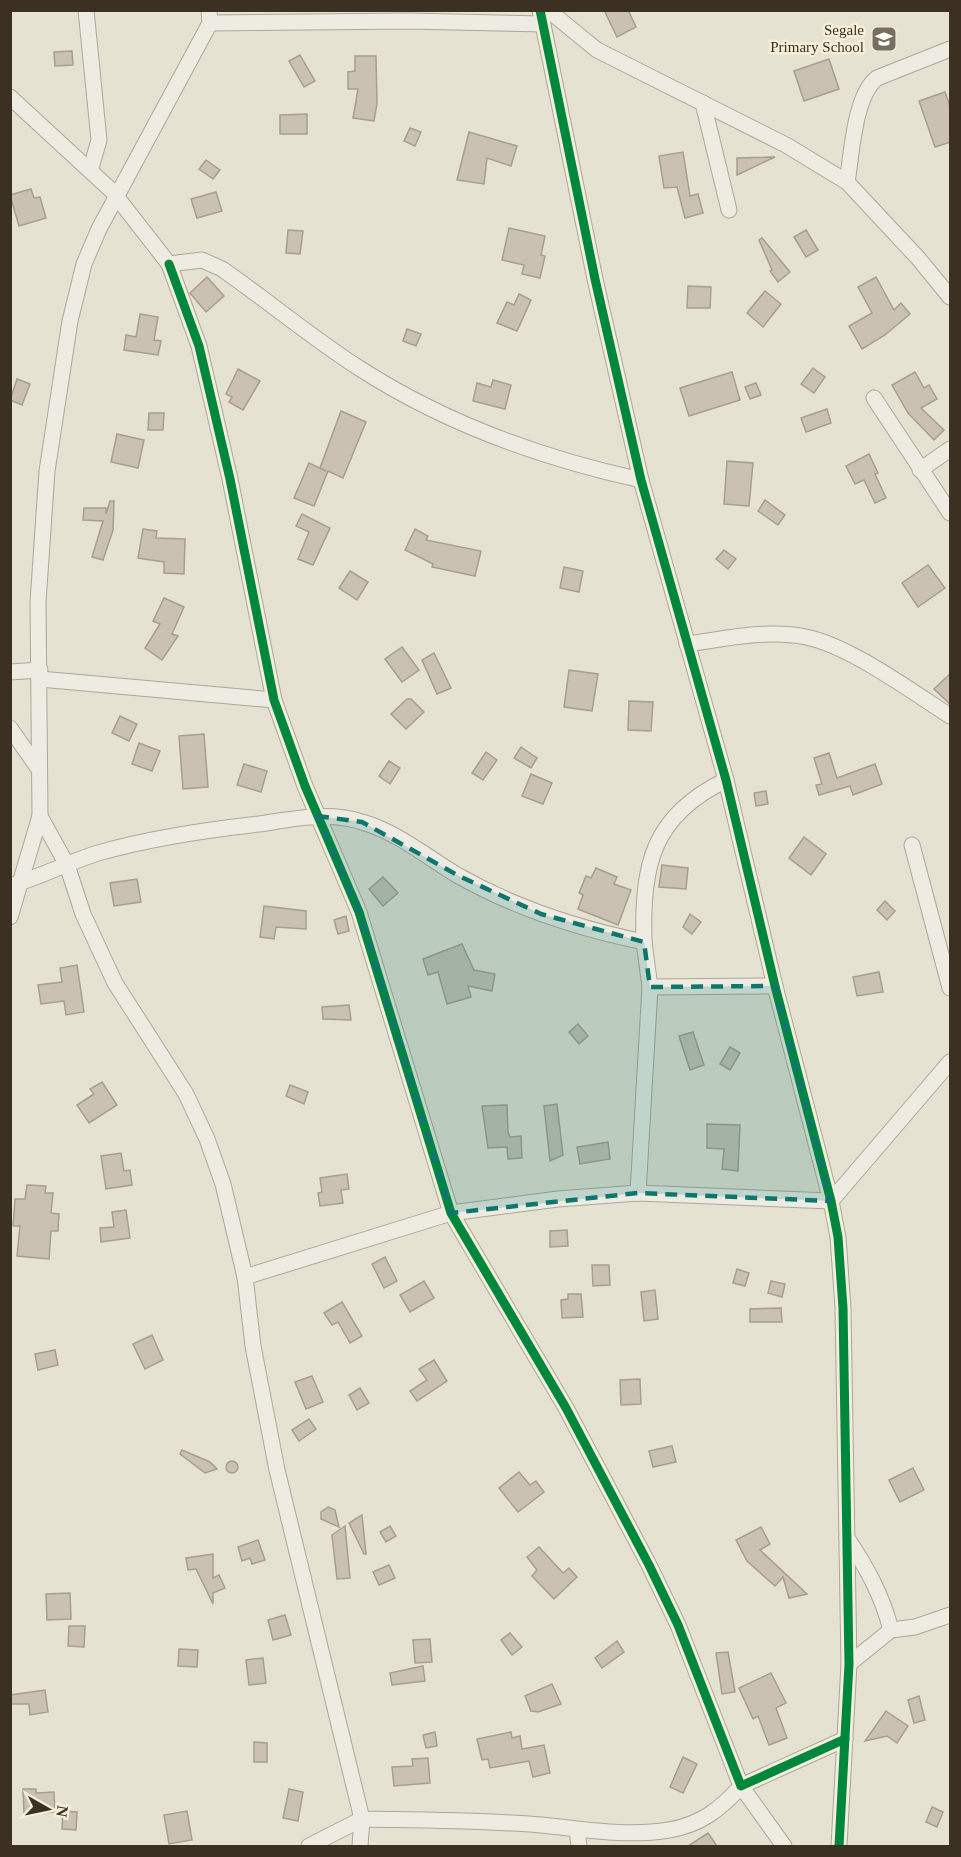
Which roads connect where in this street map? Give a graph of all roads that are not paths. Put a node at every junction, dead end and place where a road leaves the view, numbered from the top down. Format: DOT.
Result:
graph roads {
  1 [pos="86,10"];
  2 [pos="544,15"];
  3 [pos="210,17"];
  4 [pos="951,49"];
  5 [pos="10,97"];
  6 [pos="703,103"];
  7 [pos="91,168"];
  8 [pos="847,182"];
  9 [pos="117,197"];
  10 [pos="729,210"];
  11 [pos="169,264"];
  12 [pos="951,297"];
  13 [pos="874,398"];
  14 [pos="951,449"];
  15 [pos="920,470"];
  16 [pos="641,480"];
  17 [pos="951,513"];
  18 [pos="687,644"];
  19 [pos="10,672"];
  20 [pos="40,675"];
  21 [pos="274,700"];
  22 [pos="951,716"];
  23 [pos="10,728"];
  24 [pos="38,768"];
  25 [pos="726,780"];
  26 [pos="40,816"];
  27 [pos="317,816"];
  28 [pos="912,845"];
  29 [pos="67,865"];
  30 [pos="16,884"];
  31 [pos="10,917"];
  32 [pos="644,942"];
  33 [pos="775,986"];
  34 [pos="650,987"];
  35 [pos="951,988"];
  36 [pos="951,1062"];
  37 [pos="638,1193"];
  38 [pos="831,1200"];
  39 [pos="451,1213"];
  40 [pos="244,1277"];
  41 [pos="847,1538"];
  42 [pos="951,1615"];
  43 [pos="891,1630"];
  44 [pos="849,1664"];
  45 [pos="845,1739"];
  46 [pos="741,1786"];
  47 [pos="362,1819"];
  48 [pos="577,1830"];
  49 [pos="309,1846"];
  50 [pos="360,1846"];
  51 [pos="579,1846"];
  52 [pos="784,1846"];
  53 [pos="839,1846"];
  1 -- 7 [label="street"];
  2 -- 3 [label="street"];
  2 -- 6 [label="street"];
  2 -- 16 [label="street"];
  3 -- 9 [label="street"];
  4 -- 8 [label="street"];
  5 -- 7 [label="street"];
  6 -- 8 [label="street"];
  6 -- 10 [label="street"];
  7 -- 9 [label="street"];
  8 -- 12 [label="street"];
  9 -- 11 [label="street"];
  9 -- 20 [label="street"];
  11 -- 16 [label="street"];
  11 -- 21 [label="street"];
  13 -- 15 [label="street"];
  14 -- 15 [label="street"];
  15 -- 17 [label="street"];
  16 -- 18 [label="street"];
  18 -- 22 [label="street"];
  18 -- 25 [label="street"];
  19 -- 20 [label="street"];
  20 -- 21 [label="street"];
  20 -- 24 [label="street"];
  21 -- 27 [label="street"];
  23 -- 24 [label="street"];
  24 -- 26 [label="street"];
  25 -- 32 [label="street"];
  25 -- 33 [label="street"];
  26 -- 29 [label="street"];
  26 -- 30 [label="street"];
  27 -- 29 [label="street"];
  27 -- 32 [label="street"];
  27 -- 39 [label="street"];
  28 -- 35 [label="street"];
  29 -- 30 [label="street"];
  29 -- 40 [label="street"];
  30 -- 31 [label="street"];
  32 -- 34 [label="street"];
  33 -- 34 [label="street"];
  33 -- 38 [label="street"];
  34 -- 37 [label="street"];
  36 -- 38 [label="street"];
  37 -- 38 [label="street"];
  37 -- 39 [label="street"];
  38 -- 41 [label="street"];
  39 -- 40 [label="street"];
  39 -- 46 [label="street"];
  40 -- 47 [label="street"];
  41 -- 43 [label="street"];
  41 -- 44 [label="street"];
  42 -- 43 [label="street"];
  43 -- 44 [label="street"];
  44 -- 45 [label="street"];
  45 -- 46 [label="street"];
  45 -- 53 [label="street"];
  46 -- 48 [label="street"];
  46 -- 52 [label="street"];
  47 -- 48 [label="street"];
  47 -- 49 [label="street"];
  47 -- 50 [label="street"];
  48 -- 51 [label="street"];
}
